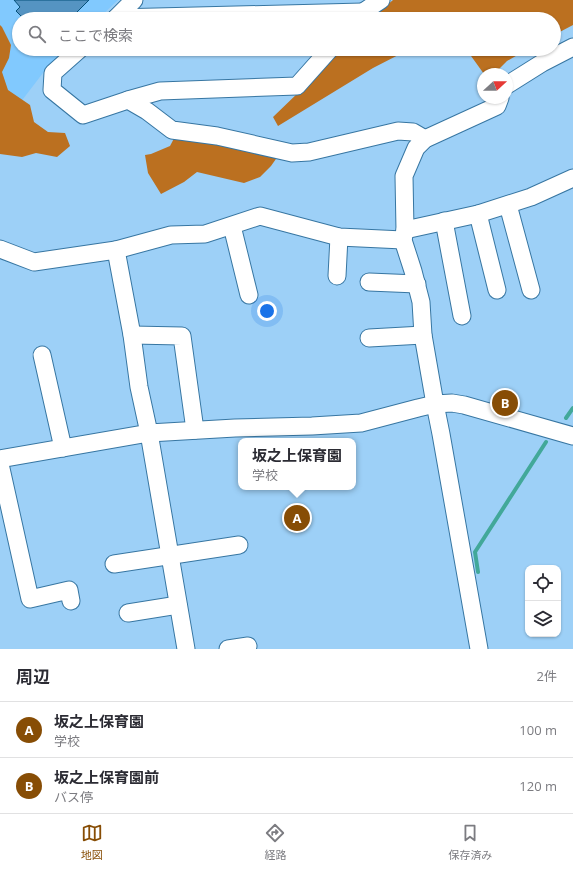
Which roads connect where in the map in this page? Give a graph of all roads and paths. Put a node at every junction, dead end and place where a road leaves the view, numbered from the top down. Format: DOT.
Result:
graph roads {
  1 [pos="134,0"];
  2 [pos="381,0"];
  3 [pos="121,12"];
  4 [pos="363,12"];
  5 [pos="573,47"];
  6 [pos="561,53"];
  7 [pos="72,56"];
  8 [pos="324,56"];
  9 [pos="556,56"];
  10 [pos="513,81"];
  11 [pos="128,100"];
  12 [pos="498,104"];
  13 [pos="424,139"];
  14 [pos="573,178"];
  15 [pos="508,205"];
  16 [pos="478,214"];
  17 [pos="444,221"];
  18 [pos="232,226"];
  19 [pos="404,235"];
  20 [pos="339,237"];
  21 [pos="0,249"];
  22 [pos="116,250"];
  23 [pos="337,276"];
  24 [pos="369,282"];
  25 [pos="417,284"];
  26 [pos="497,290"];
  27 [pos="531,290"];
  28 [pos="249,295"];
  29 [pos="462,316"];
  30 [pos="132,335"];
  31 [pos="423,335"];
  32 [pos="369,338"];
  33 [pos="42,355"];
  34 [pos="435,404"];
  35 [pos="195,430"];
  36 [pos="149,433"];
  37 [pos="573,436"];
  38 [pos="63,448"];
  39 [pos="0,459"];
  40 [pos="0,464"];
  41 [pos="239,545"];
  42 [pos="170,556"];
  43 [pos="114,564"];
  44 [pos="69,590"];
  45 [pos="178,604"];
  46 [pos="128,613"];
  47 [pos="248,646"];
  48 [pos="186,649"];
  49 [pos="228,649"];
  50 [pos="479,649"];
  1 -- 3 [label="street"];
  2 -- 4 [label="street"];
  5 -- 6 [label="street"];
  7 -- 11 [label="street"];
  8 -- 11 [label="street"];
  9 -- 10 [label="street"];
  11 -- 13 [label="street"];
  12 -- 13 [label="street"];
  13 -- 19 [label="street"];
  14 -- 15 [label="street"];
  15 -- 16 [label="street"];
  15 -- 27 [label="street"];
  16 -- 17 [label="street"];
  16 -- 26 [label="street"];
  17 -- 19 [label="street"];
  17 -- 29 [label="street"];
  18 -- 20 [label="street"];
  18 -- 22 [label="street"];
  18 -- 28 [label="street"];
  19 -- 20 [label="street"];
  19 -- 25 [label="street"];
  20 -- 23 [label="street"];
  21 -- 22 [label="street"];
  22 -- 30 [label="street"];
  24 -- 25 [label="street"];
  25 -- 31 [label="street"];
  30 -- 35 [label="street"];
  30 -- 36 [label="street"];
  31 -- 32 [label="street"];
  31 -- 34 [label="street"];
  33 -- 38 [label="street"];
  34 -- 35 [label="street"];
  34 -- 37 [label="street"];
  34 -- 50 [label="street"];
  35 -- 36 [label="street"];
  36 -- 38 [label="street"];
  36 -- 42 [label="street"];
  38 -- 39 [label="street"];
  40 -- 44 [label="street"];
  41 -- 42 [label="street"];
  42 -- 43 [label="street"];
  42 -- 45 [label="street"];
  45 -- 46 [label="street"];
  45 -- 48 [label="street"];
  47 -- 49 [label="street"];
}
